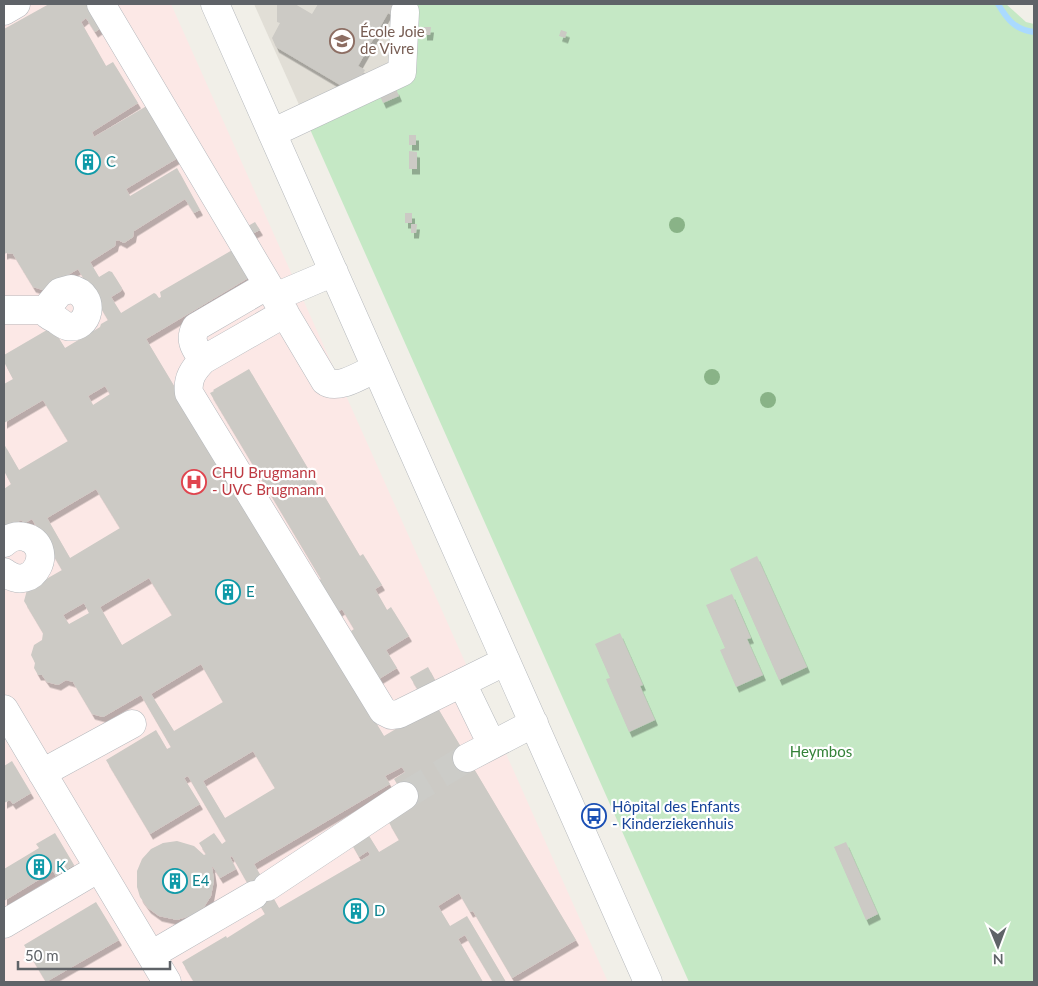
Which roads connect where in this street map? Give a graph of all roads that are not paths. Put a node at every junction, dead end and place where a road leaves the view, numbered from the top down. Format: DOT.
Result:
graph roads {
  1 [pos="16,4"];
  2 [pos="101,4"];
  3 [pos="215,4"];
  4 [pos="4,11"];
  5 [pos="405,12"];
  6 [pos="272,133"];
  7 [pos="334,272"];
  8 [pos="280,296"];
  9 [pos="5,308"];
  10 [pos="46,310"];
  11 [pos="376,368"];
  12 [pos="4,543"];
  13 [pos="4,572"];
  14 [pos="506,661"];
  15 [pos="462,683"];
  16 [pos="4,709"];
  17 [pos="534,723"];
  18 [pos="132,724"];
  19 [pos="492,745"];
  20 [pos="467,758"];
  21 [pos="42,773"];
  22 [pos="404,796"];
  23 [pos="99,868"];
  24 [pos="4,924"];
  25 [pos="151,955"];
  26 [pos="167,982"];
  27 [pos="648,982"];
  1 -- 4 [label="street"];
  2 -- 8 [label="street"];
  3 -- 6 [label="street"];
  5 -- 6 [label="street"];
  6 -- 7 [label="street"];
  7 -- 8 [label="street"];
  7 -- 11 [label="street"];
  8 -- 11 [label="street"];
  8 -- 15 [label="street"];
  9 -- 10 [label="street"];
  11 -- 14 [label="street"];
  12 -- 13 [label="street"];
  14 -- 15 [label="street"];
  14 -- 17 [label="street"];
  15 -- 19 [label="street"];
  16 -- 21 [label="street"];
  17 -- 19 [label="street"];
  17 -- 27 [label="street"];
  18 -- 21 [label="street"];
  19 -- 20 [label="street"];
  21 -- 23 [label="street"];
  22 -- 25 [label="street"];
  23 -- 24 [label="street"];
  23 -- 25 [label="street"];
  25 -- 26 [label="street"];
}
